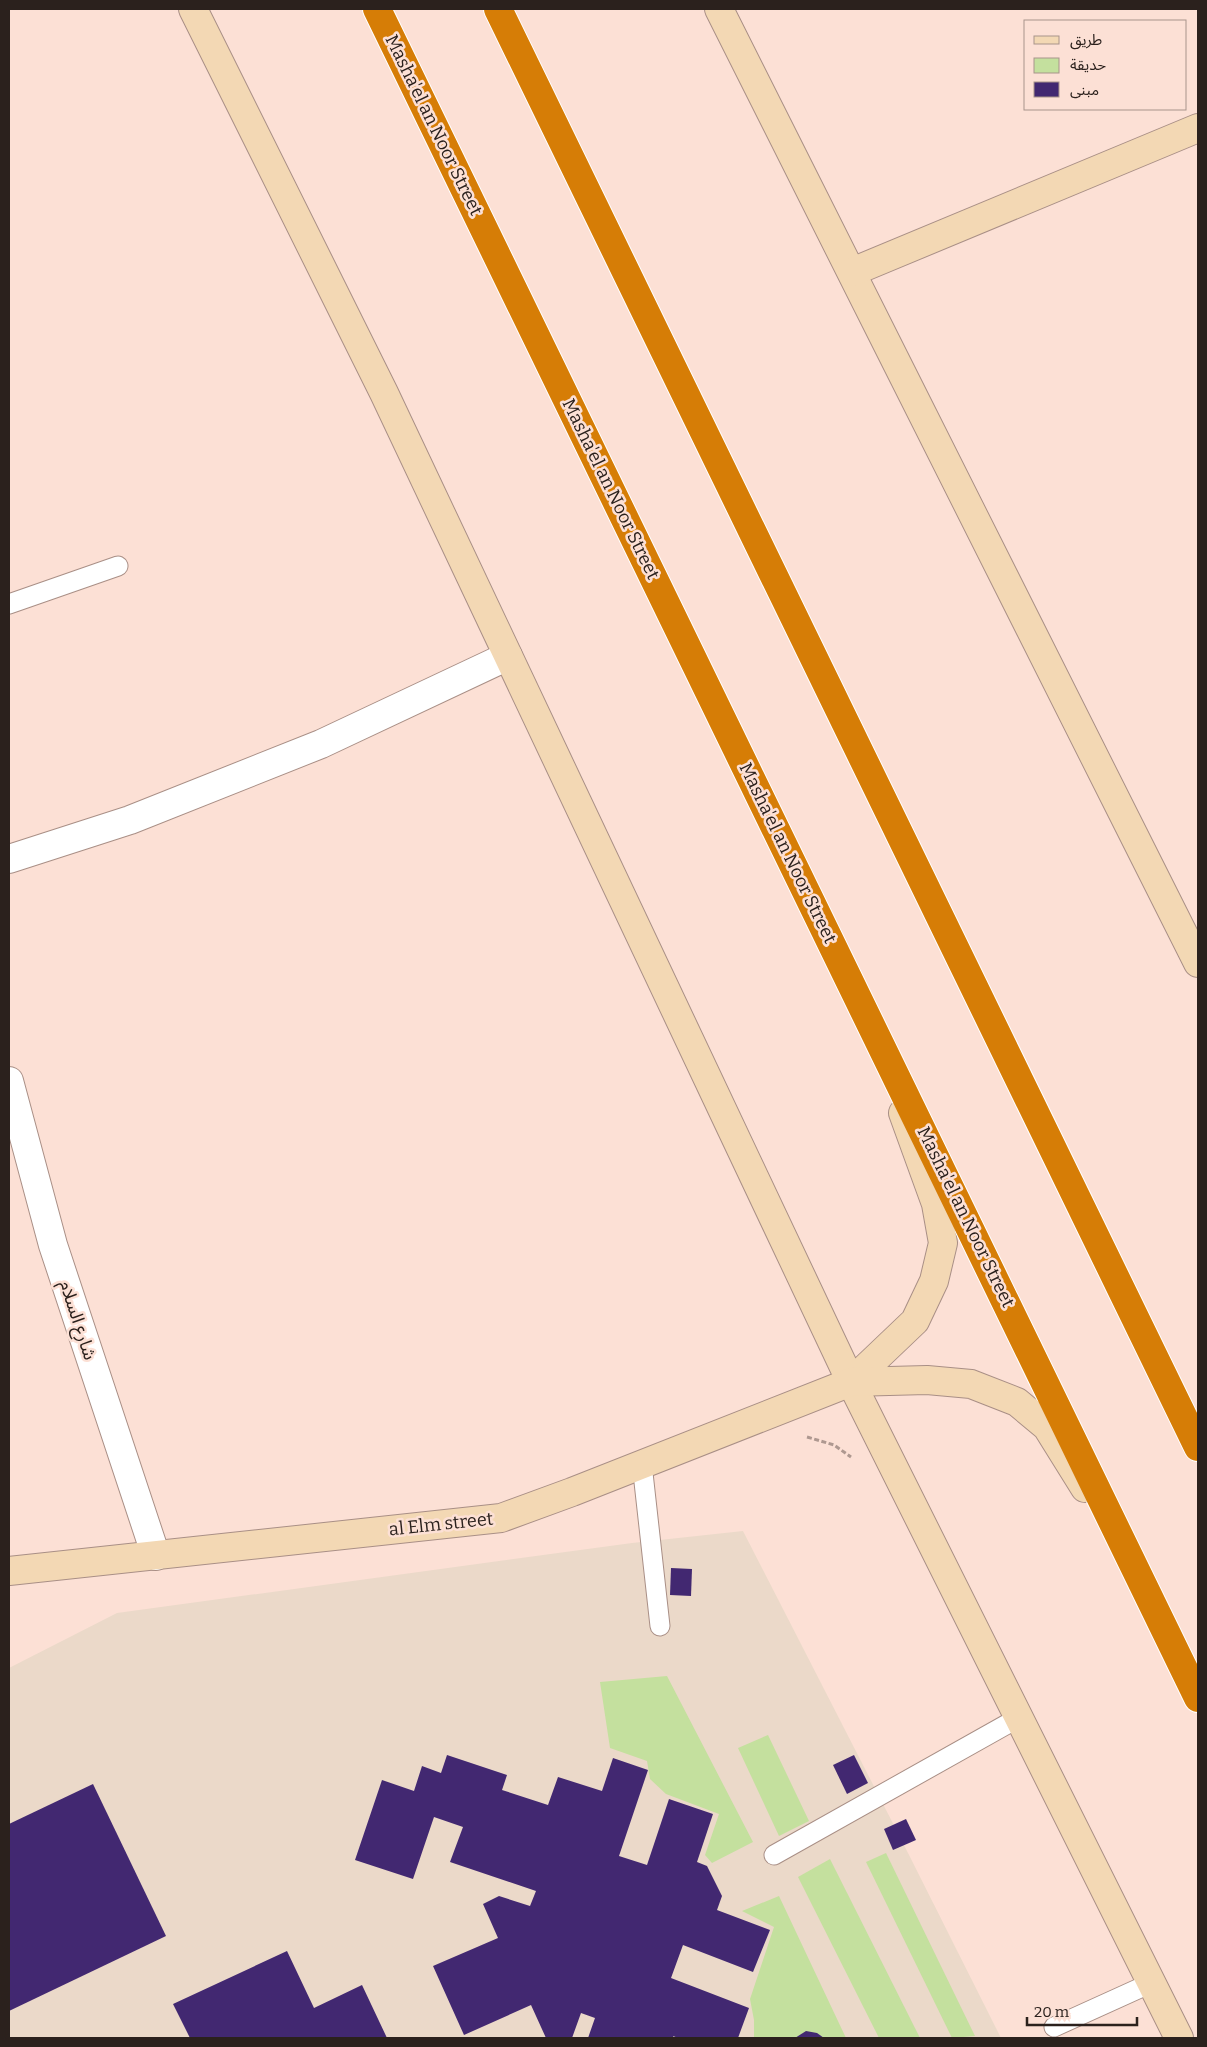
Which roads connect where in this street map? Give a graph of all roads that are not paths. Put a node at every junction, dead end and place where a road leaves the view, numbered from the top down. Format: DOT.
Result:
graph roads {
  1 [pos="193,9"];
  2 [pos="377,9"];
  3 [pos="498,9"];
  4 [pos="719,9"];
  5 [pos="1198,128"];
  6 [pos="852,272"];
  7 [pos="118,566"];
  8 [pos="9,604"];
  9 [pos="508,656"];
  10 [pos="9,859"];
  11 [pos="1198,963"];
  12 [pos="866,1011"];
  13 [pos="9,1081"];
  14 [pos="851,1382"];
  15 [pos="1198,1447"];
  16 [pos="642,1464"];
  17 [pos="156,1556"];
  18 [pos="9,1572"];
  19 [pos="1143,1583"];
  20 [pos="660,1626"];
  21 [pos="1198,1698"];
  22 [pos="1018,1718"];
  23 [pos="774,1855"];
  24 [pos="1151,1983"];
  25 [pos="1054,2027"];
  26 [pos="1178,2036"];
  1 -- 9 [label="street"];
  2 -- 12 [label="highway, Masha'el an Noor Street"];
  3 -- 15 [label="highway"];
  4 -- 6 [label="street"];
  5 -- 6 [label="street"];
  6 -- 11 [label="street"];
  7 -- 8 [label="lane"];
  9 -- 10 [label="street"];
  9 -- 14 [label="street"];
  12 -- 14 [label="street"];
  12 -- 19 [label="highway, Masha'el an Noor Street"];
  13 -- 17 [label="street, شارع السلام"];
  14 -- 16 [label="street, al Elm street"];
  14 -- 19 [label="street"];
  14 -- 22 [label="street"];
  16 -- 17 [label="street, al Elm street"];
  16 -- 20 [label="lane"];
  17 -- 18 [label="street, al Elm street"];
  19 -- 21 [label="highway, Masha'el an Noor Street"];
  22 -- 23 [label="lane"];
  22 -- 24 [label="street"];
  24 -- 25 [label="lane"];
  24 -- 26 [label="street"];
}
